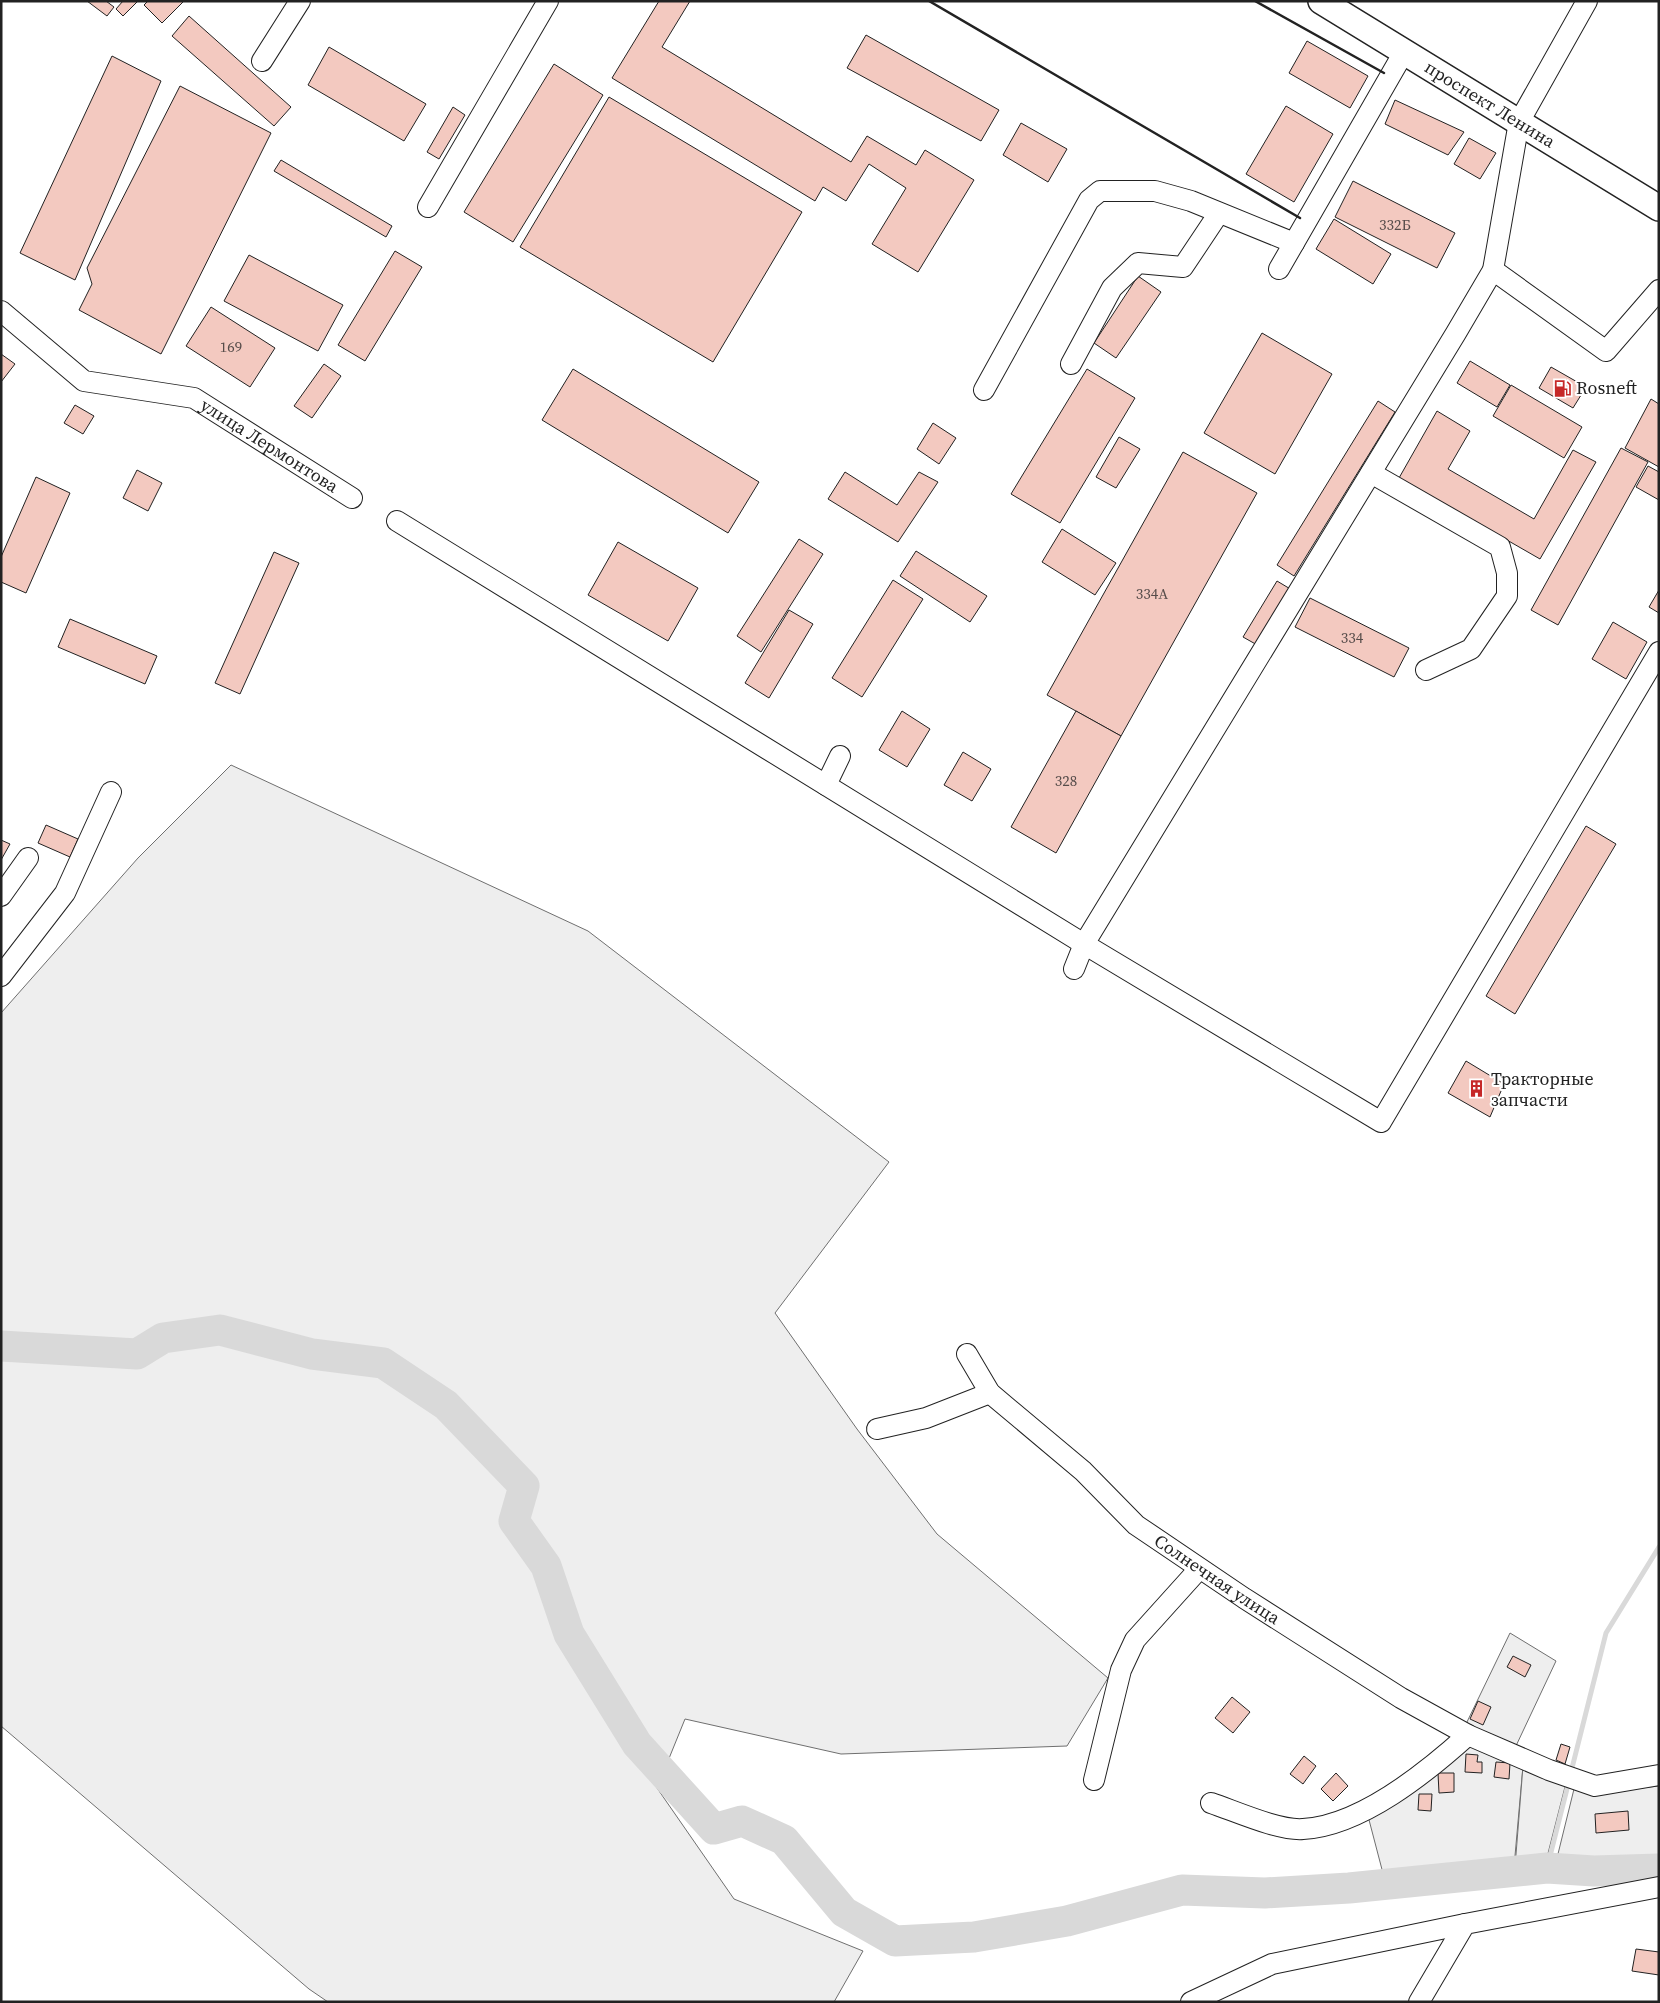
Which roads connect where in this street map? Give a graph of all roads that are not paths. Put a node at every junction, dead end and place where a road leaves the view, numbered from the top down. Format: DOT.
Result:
graph roads {
  1 [pos="300,1"];
  2 [pos="548,1"];
  3 [pos="1321,1"];
  4 [pos="1587,1"];
  5 [pos="1404,52"];
  6 [pos="262,61"];
  7 [pos="1519,122"];
  8 [pos="428,207"];
  9 [pos="1659,208"];
  10 [pos="1219,213"];
  11 [pos="1294,243"];
  12 [pos="1279,269"];
  13 [pos="1493,270"];
  14 [pos="1659,290"];
  15 [pos="1,311"];
  16 [pos="1071,364"];
  17 [pos="984,390"];
  18 [pos="1371,473"];
  19 [pos="352,498"];
  20 [pos="397,521"];
  21 [pos="1659,652"];
  22 [pos="1426,670"];
  23 [pos="840,756"];
  24 [pos="826,785"];
  25 [pos="111,792"];
  26 [pos="28,858"];
  27 [pos="1,896"];
  28 [pos="1084,944"];
  29 [pos="1074,969"];
  30 [pos="1,976"];
  31 [pos="967,1354"];
  32 [pos="990,1393"];
  33 [pos="877,1429"];
  34 [pos="1199,1569"];
  35 [pos="1468,1735"];
  36 [pos="1659,1775"];
  37 [pos="1094,1780"];
  38 [pos="1211,1803"];
  39 [pos="1659,1887"];
  40 [pos="1465,1924"];
  41 [pos="1191,2002"];
  42 [pos="1419,2002"];
  1 -- 6 [label="street"];
  2 -- 8 [label="street"];
  3 -- 5 [label="main road, проспект Ленина"];
  4 -- 7 [label="street"];
  5 -- 7 [label="main road, проспект Ленина"];
  5 -- 11 [label="street"];
  7 -- 9 [label="main road, проспект Ленина"];
  7 -- 13 [label="street"];
  10 -- 11 [label="street"];
  10 -- 16 [label="street"];
  10 -- 17 [label="street"];
  11 -- 12 [label="street"];
  13 -- 14 [label="street"];
  13 -- 18 [label="street"];
  15 -- 19 [label="street, улица Лермонтова"];
  18 -- 22 [label="street"];
  18 -- 28 [label="street"];
  20 -- 24 [label="street"];
  21 -- 28 [label="street"];
  23 -- 24 [label="street"];
  24 -- 28 [label="street"];
  25 -- 30 [label="street"];
  26 -- 27 [label="street"];
  28 -- 29 [label="street"];
  31 -- 32 [label="street, Солнечная улица"];
  32 -- 33 [label="street"];
  32 -- 34 [label="street, Солнечная улица"];
  34 -- 35 [label="street, Солнечная улица"];
  34 -- 37 [label="street"];
  35 -- 36 [label="street, Солнечная улица"];
  35 -- 38 [label="street"];
  39 -- 40 [label="street"];
  40 -- 41 [label="street"];
  40 -- 42 [label="street"];
}
